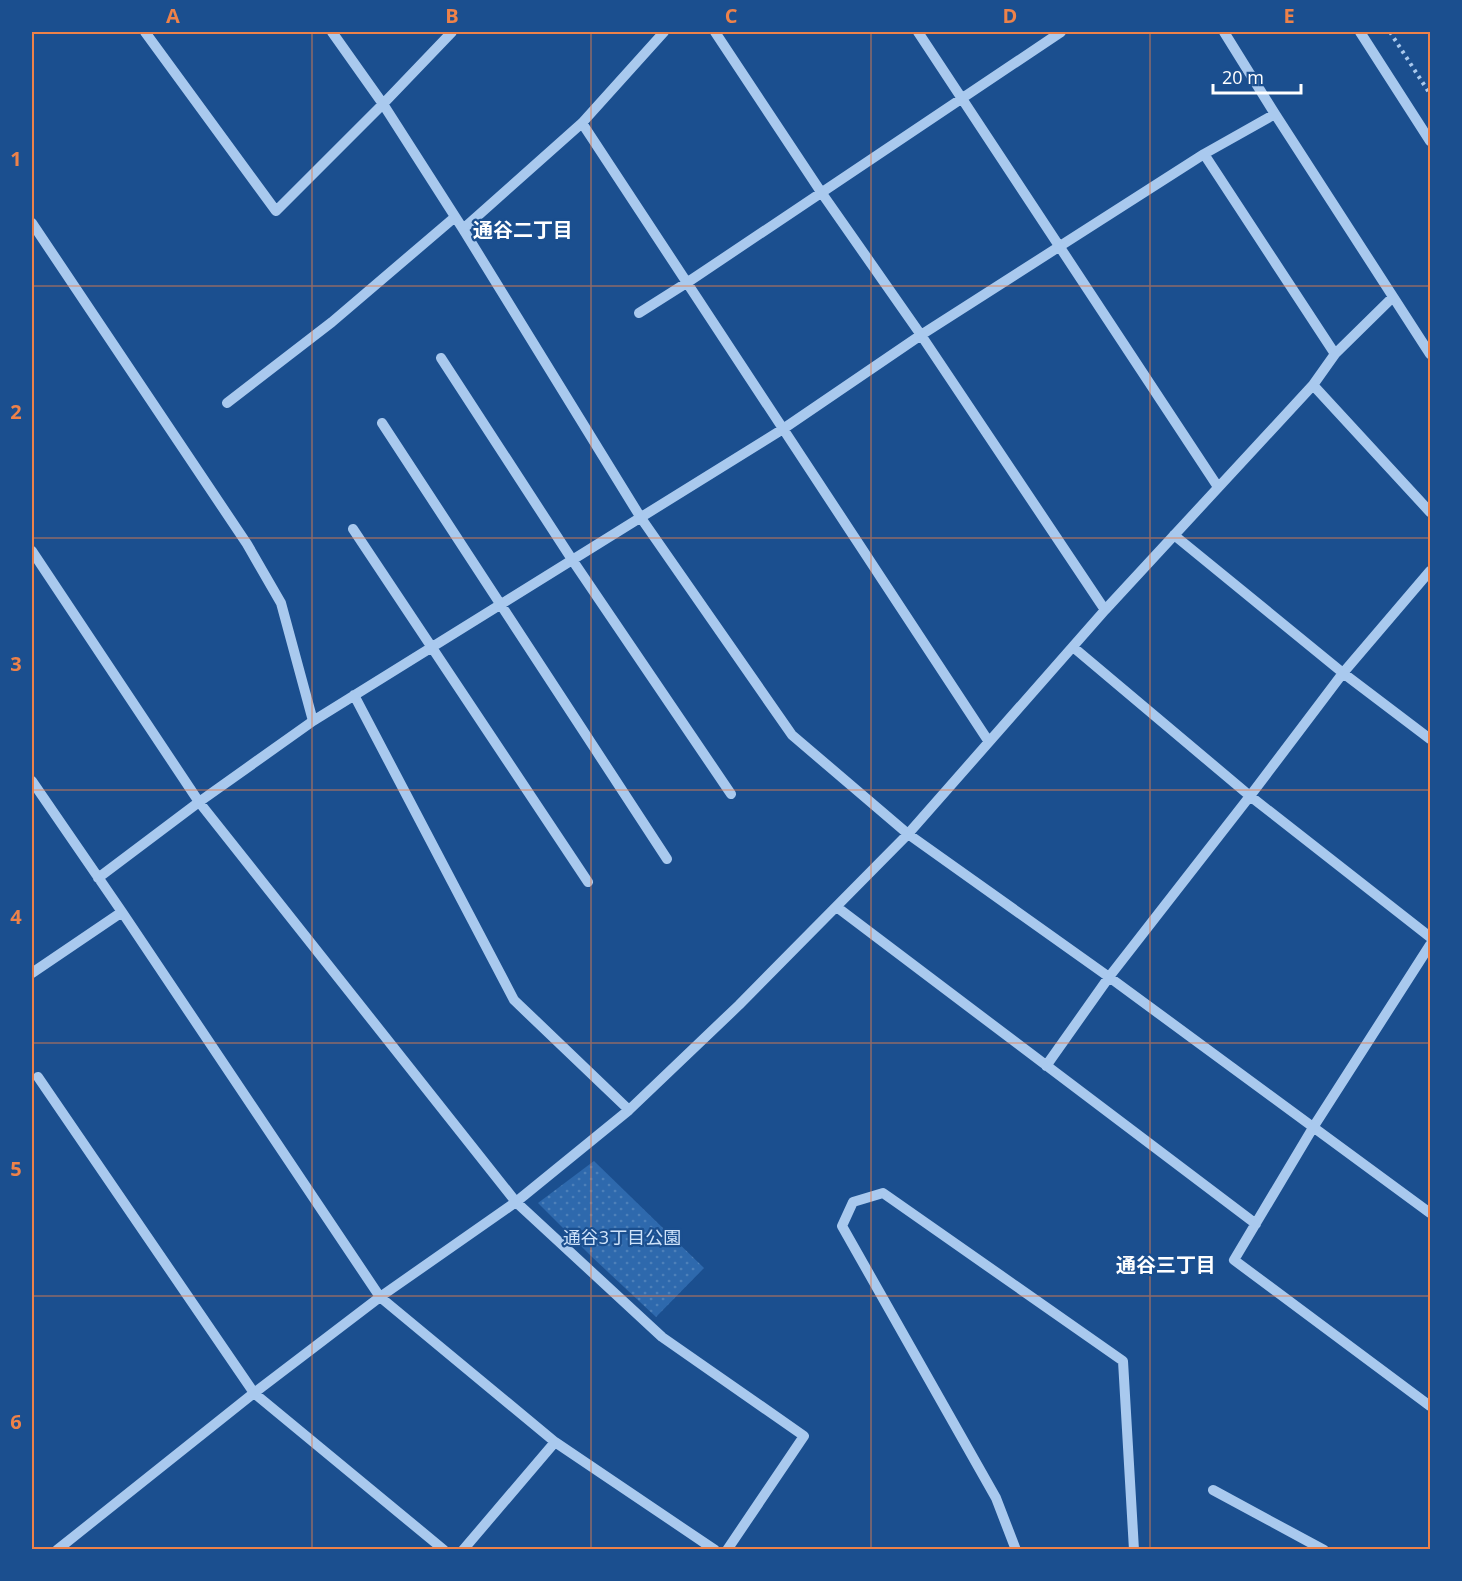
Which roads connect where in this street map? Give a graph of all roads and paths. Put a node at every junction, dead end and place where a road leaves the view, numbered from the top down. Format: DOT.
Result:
graph roads {
  1 [pos="145,32"];
  2 [pos="332,32"];
  3 [pos="452,32"];
  4 [pos="664,32"];
  5 [pos="715,32"];
  6 [pos="918,32"];
  7 [pos="1061,32"];
  8 [pos="1224,32"];
  9 [pos="1360,32"];
  10 [pos="1390,32"];
  11 [pos="1431,94"];
  12 [pos="961,97"];
  13 [pos="383,104"];
  14 [pos="1275,114"];
  15 [pos="582,123"];
  16 [pos="1431,141"];
  17 [pos="1204,154"];
  18 [pos="821,192"];
  19 [pos="455,217"];
  20 [pos="32,223"];
  21 [pos="463,229"];
  22 [pos="1060,245"];
  23 [pos="688,282"];
  24 [pos="1393,297"];
  25 [pos="639,313"];
  26 [pos="921,335"];
  27 [pos="1335,354"];
  28 [pos="1431,354"];
  29 [pos="441,358"];
  30 [pos="1313,385"];
  31 [pos="227,403"];
  32 [pos="382,423"];
  33 [pos="783,429"];
  34 [pos="1218,487"];
  35 [pos="1431,512"];
  36 [pos="640,518"];
  37 [pos="354,529"];
  38 [pos="1174,535"];
  39 [pos="32,551"];
  40 [pos="573,561"];
  41 [pos="1431,571"];
  42 [pos="502,604"];
  43 [pos="1105,610"];
  44 [pos="432,647"];
  45 [pos="1073,647"];
  46 [pos="1343,673"];
  47 [pos="354,695"];
  48 [pos="313,721"];
  49 [pos="1431,740"];
  50 [pos="989,742"];
  51 [pos="32,781"];
  52 [pos="731,794"];
  53 [pos="1250,796"];
  54 [pos="199,802"];
  55 [pos="908,834"];
  56 [pos="667,859"];
  57 [pos="98,878"];
  58 [pos="588,882"];
  59 [pos="838,908"];
  60 [pos="122,912"];
  61 [pos="1431,937"];
  62 [pos="1431,945"];
  63 [pos="32,973"];
  64 [pos="1109,977"];
  65 [pos="1046,1066"];
  66 [pos="38,1077"];
  67 [pos="629,1110"];
  68 [pos="1314,1126"];
  69 [pos="516,1202"];
  70 [pos="1431,1213"];
  71 [pos="1256,1224"];
  72 [pos="380,1297"];
  73 [pos="254,1393"];
  74 [pos="1431,1406"];
  75 [pos="555,1442"];
  76 [pos="1213,1490"];
  77 [pos="57,1550"];
  78 [pos="444,1550"];
  79 [pos="463,1550"];
  80 [pos="715,1550"];
  81 [pos="727,1550"];
  82 [pos="1016,1550"];
  83 [pos="1134,1550"];
  84 [pos="1324,1550"];
  1 -- 13 [label="street"];
  2 -- 13 [label="street"];
  3 -- 13 [label="street"];
  4 -- 15 [label="street"];
  5 -- 18 [label="street"];
  6 -- 12 [label="street"];
  7 -- 12 [label="street"];
  8 -- 14 [label="street"];
  9 -- 16 [label="street"];
  10 -- 11 [label="path"];
  12 -- 18 [label="street"];
  12 -- 22 [label="street"];
  13 -- 19 [label="street"];
  14 -- 17 [label="street"];
  14 -- 24 [label="street"];
  15 -- 21 [label="street"];
  15 -- 23 [label="street"];
  17 -- 22 [label="street"];
  17 -- 27 [label="street"];
  18 -- 23 [label="street"];
  18 -- 26 [label="street"];
  19 -- 21 [label="street"];
  19 -- 31 [label="street"];
  20 -- 48 [label="street"];
  21 -- 36 [label="street"];
  22 -- 26 [label="street"];
  22 -- 34 [label="street"];
  23 -- 25 [label="street"];
  23 -- 33 [label="street"];
  24 -- 27 [label="street"];
  24 -- 28 [label="street"];
  26 -- 33 [label="street"];
  26 -- 43 [label="street"];
  27 -- 30 [label="street"];
  29 -- 40 [label="street"];
  30 -- 34 [label="street"];
  30 -- 35 [label="street"];
  32 -- 42 [label="street"];
  33 -- 36 [label="street"];
  33 -- 50 [label="street"];
  34 -- 38 [label="street"];
  36 -- 40 [label="street"];
  36 -- 55 [label="street"];
  37 -- 44 [label="street"];
  38 -- 43 [label="street"];
  38 -- 46 [label="street"];
  39 -- 54 [label="street"];
  40 -- 42 [label="street"];
  40 -- 52 [label="street"];
  41 -- 46 [label="street"];
  42 -- 44 [label="street"];
  42 -- 56 [label="street"];
  43 -- 45 [label="street"];
  44 -- 47 [label="street"];
  44 -- 58 [label="street"];
  45 -- 50 [label="street"];
  45 -- 53 [label="street"];
  46 -- 49 [label="street"];
  46 -- 53 [label="street"];
  47 -- 48 [label="street"];
  47 -- 67 [label="street"];
  48 -- 54 [label="street"];
  50 -- 55 [label="street"];
  51 -- 57 [label="street"];
  53 -- 61 [label="street"];
  53 -- 64 [label="street"];
  54 -- 57 [label="street"];
  54 -- 69 [label="street"];
  55 -- 59 [label="street"];
  55 -- 64 [label="street"];
  57 -- 60 [label="street"];
  59 -- 65 [label="street"];
  59 -- 67 [label="street"];
  60 -- 63 [label="street"];
  60 -- 72 [label="street"];
  62 -- 68 [label="street"];
  64 -- 65 [label="street"];
  64 -- 68 [label="street"];
  65 -- 71 [label="street"];
  66 -- 73 [label="street"];
  67 -- 69 [label="street"];
  68 -- 70 [label="street"];
  68 -- 71 [label="street"];
  69 -- 72 [label="street"];
  69 -- 81 [label="street"];
  71 -- 74 [label="street"];
  72 -- 73 [label="street"];
  72 -- 75 [label="street"];
  73 -- 77 [label="street"];
  73 -- 78 [label="street"];
  75 -- 79 [label="street"];
  75 -- 80 [label="street"];
  76 -- 84 [label="street"];
  82 -- 83 [label="street"];
}
